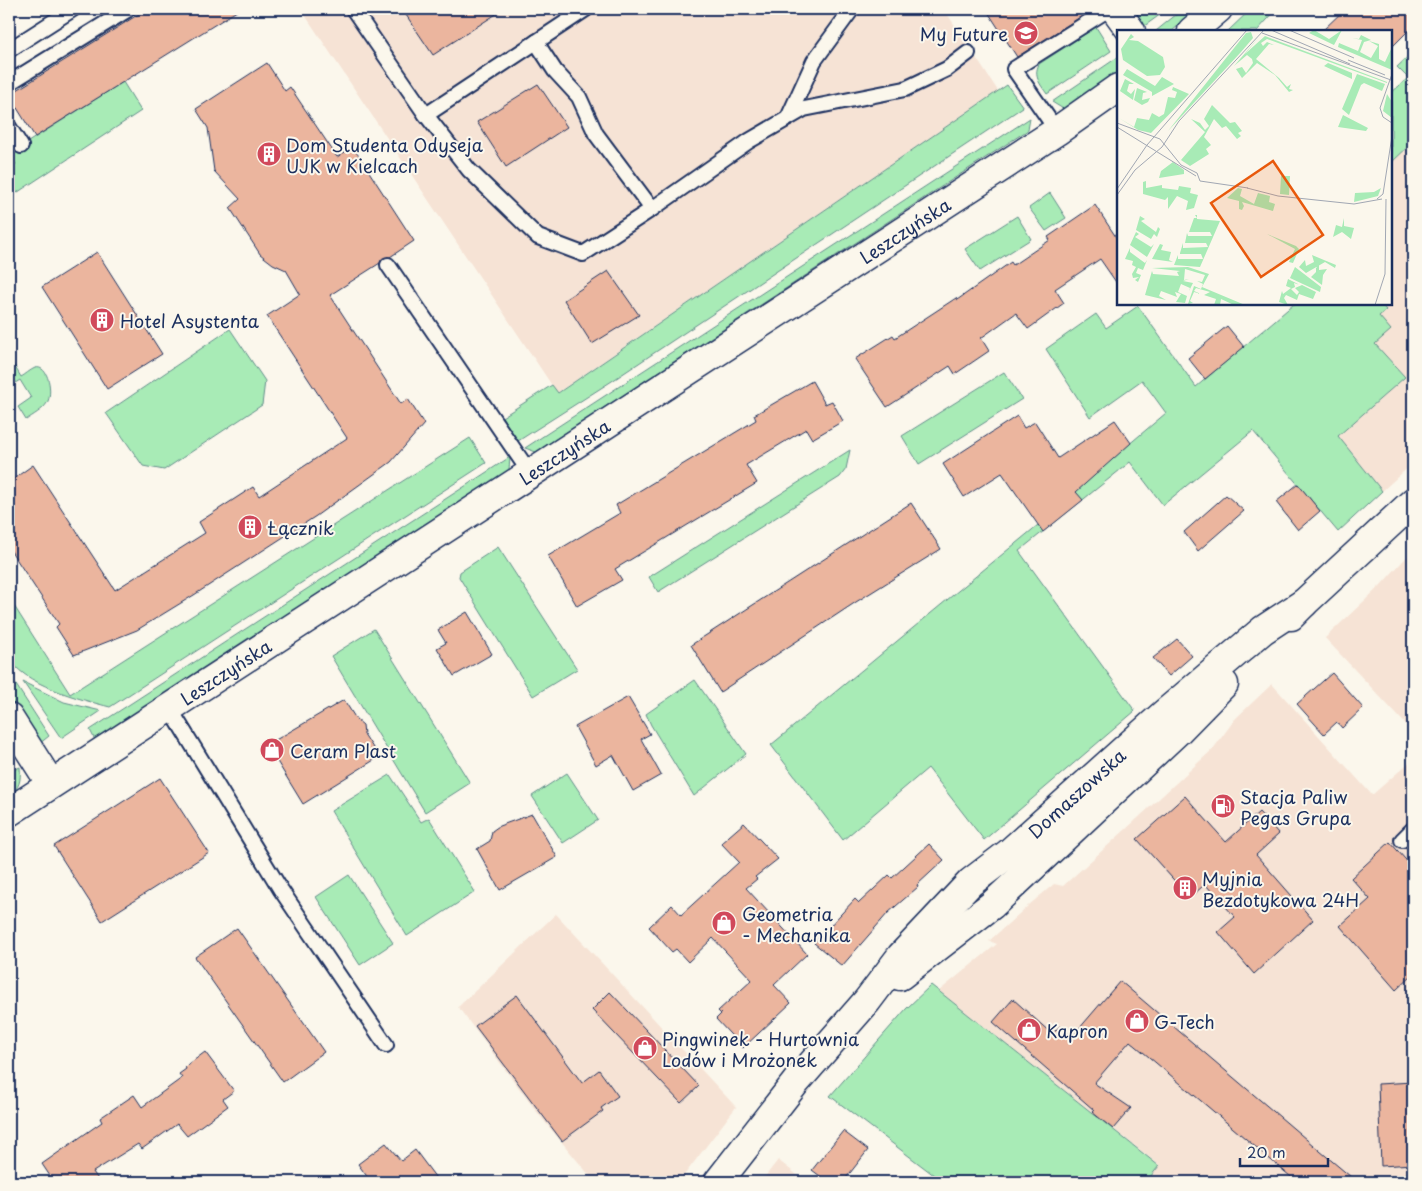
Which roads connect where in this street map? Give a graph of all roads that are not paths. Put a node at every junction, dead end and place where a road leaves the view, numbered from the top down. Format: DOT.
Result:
graph roads {
  1 [pos="73,9"];
  2 [pos="126,9"];
  3 [pos="353,9"];
  4 [pos="586,9"];
  5 [pos="852,9"];
  6 [pos="1109,9"];
  7 [pos="1114,9"];
  8 [pos="1218,9"];
  9 [pos="1130,30"];
  10 [pos="1193,30"];
  11 [pos="536,42"];
  12 [pos="9,50"];
  13 [pos="968,53"];
  14 [pos="9,84"];
  15 [pos="1117,89"];
  16 [pos="426,115"];
  17 [pos="788,118"];
  18 [pos="9,127"];
  19 [pos="1057,130"];
  20 [pos="21,146"];
  21 [pos="652,209"];
  22 [pos="388,265"];
  23 [pos="530,473"];
  24 [pos="1413,502"];
  25 [pos="169,708"];
  26 [pos="9,718"];
  27 [pos="51,784"];
  28 [pos="9,812"];
  29 [pos="1413,829"];
  30 [pos="1402,840"];
  31 [pos="386,1045"];
  32 [pos="718,1182"];
  1 -- 12 [label="lane"];
  2 -- 14 [label="lane"];
  3 -- 16 [label="lane"];
  4 -- 11 [label="lane"];
  5 -- 17 [label="lane"];
  6 -- 19 [label="lane"];
  7 -- 9 [label="street"];
  8 -- 10 [label="street"];
  11 -- 16 [label="lane"];
  11 -- 21 [label="lane"];
  13 -- 17 [label="lane"];
  15 -- 19 [label="street, Leszczyńska"];
  16 -- 21 [label="lane"];
  17 -- 21 [label="lane"];
  18 -- 20 [label="lane"];
  19 -- 23 [label="street, Leszczyńska"];
  22 -- 23 [label="lane"];
  23 -- 25 [label="street, Leszczyńska"];
  24 -- 32 [label="street, Domaszowska"];
  25 -- 27 [label="street, Leszczyńska"];
  25 -- 31 [label="lane"];
  26 -- 27 [label="street"];
  27 -- 28 [label="street, Leszczyńska"];
  29 -- 30 [label="lane"];
}
